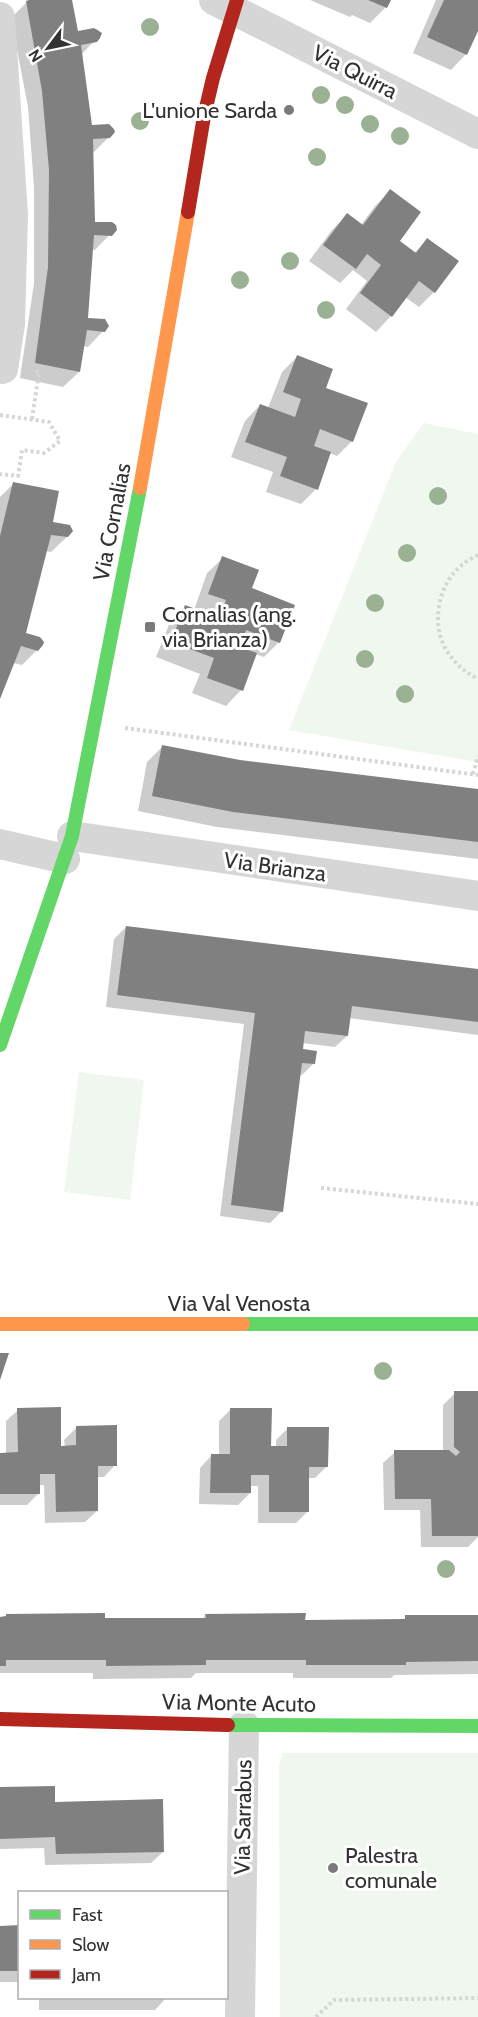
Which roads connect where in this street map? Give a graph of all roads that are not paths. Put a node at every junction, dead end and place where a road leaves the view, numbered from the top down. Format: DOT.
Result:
graph roads {
  1 [pos="228,3"];
  2 [pos="0,17"];
  3 [pos="478,134"];
  4 [pos="3,369"];
  5 [pos="0,844"];
  6 [pos="69,848"];
  7 [pos="478,896"];
  8 [pos="0,1045"];
  9 [pos="0,1324"];
  10 [pos="478,1324"];
  11 [pos="0,1719"];
  12 [pos="244,1725"];
  13 [pos="478,1726"];
  14 [pos="240,2017"];
  1 -- 3 [label="street, Via Quirra"];
  1 -- 6 [label="street, Via Cornalias"];
  2 -- 4 [label="street"];
  5 -- 6 [label="street, Via Brianza"];
  6 -- 7 [label="street, Via Brianza"];
  6 -- 8 [label="street, Via Cornalias"];
  9 -- 10 [label="street, Via Val Venosta"];
  11 -- 12 [label="street, Via Monte Acuto"];
  12 -- 13 [label="street, Via Monte Acuto"];
  12 -- 14 [label="street, Via Sarrabus"];
}
